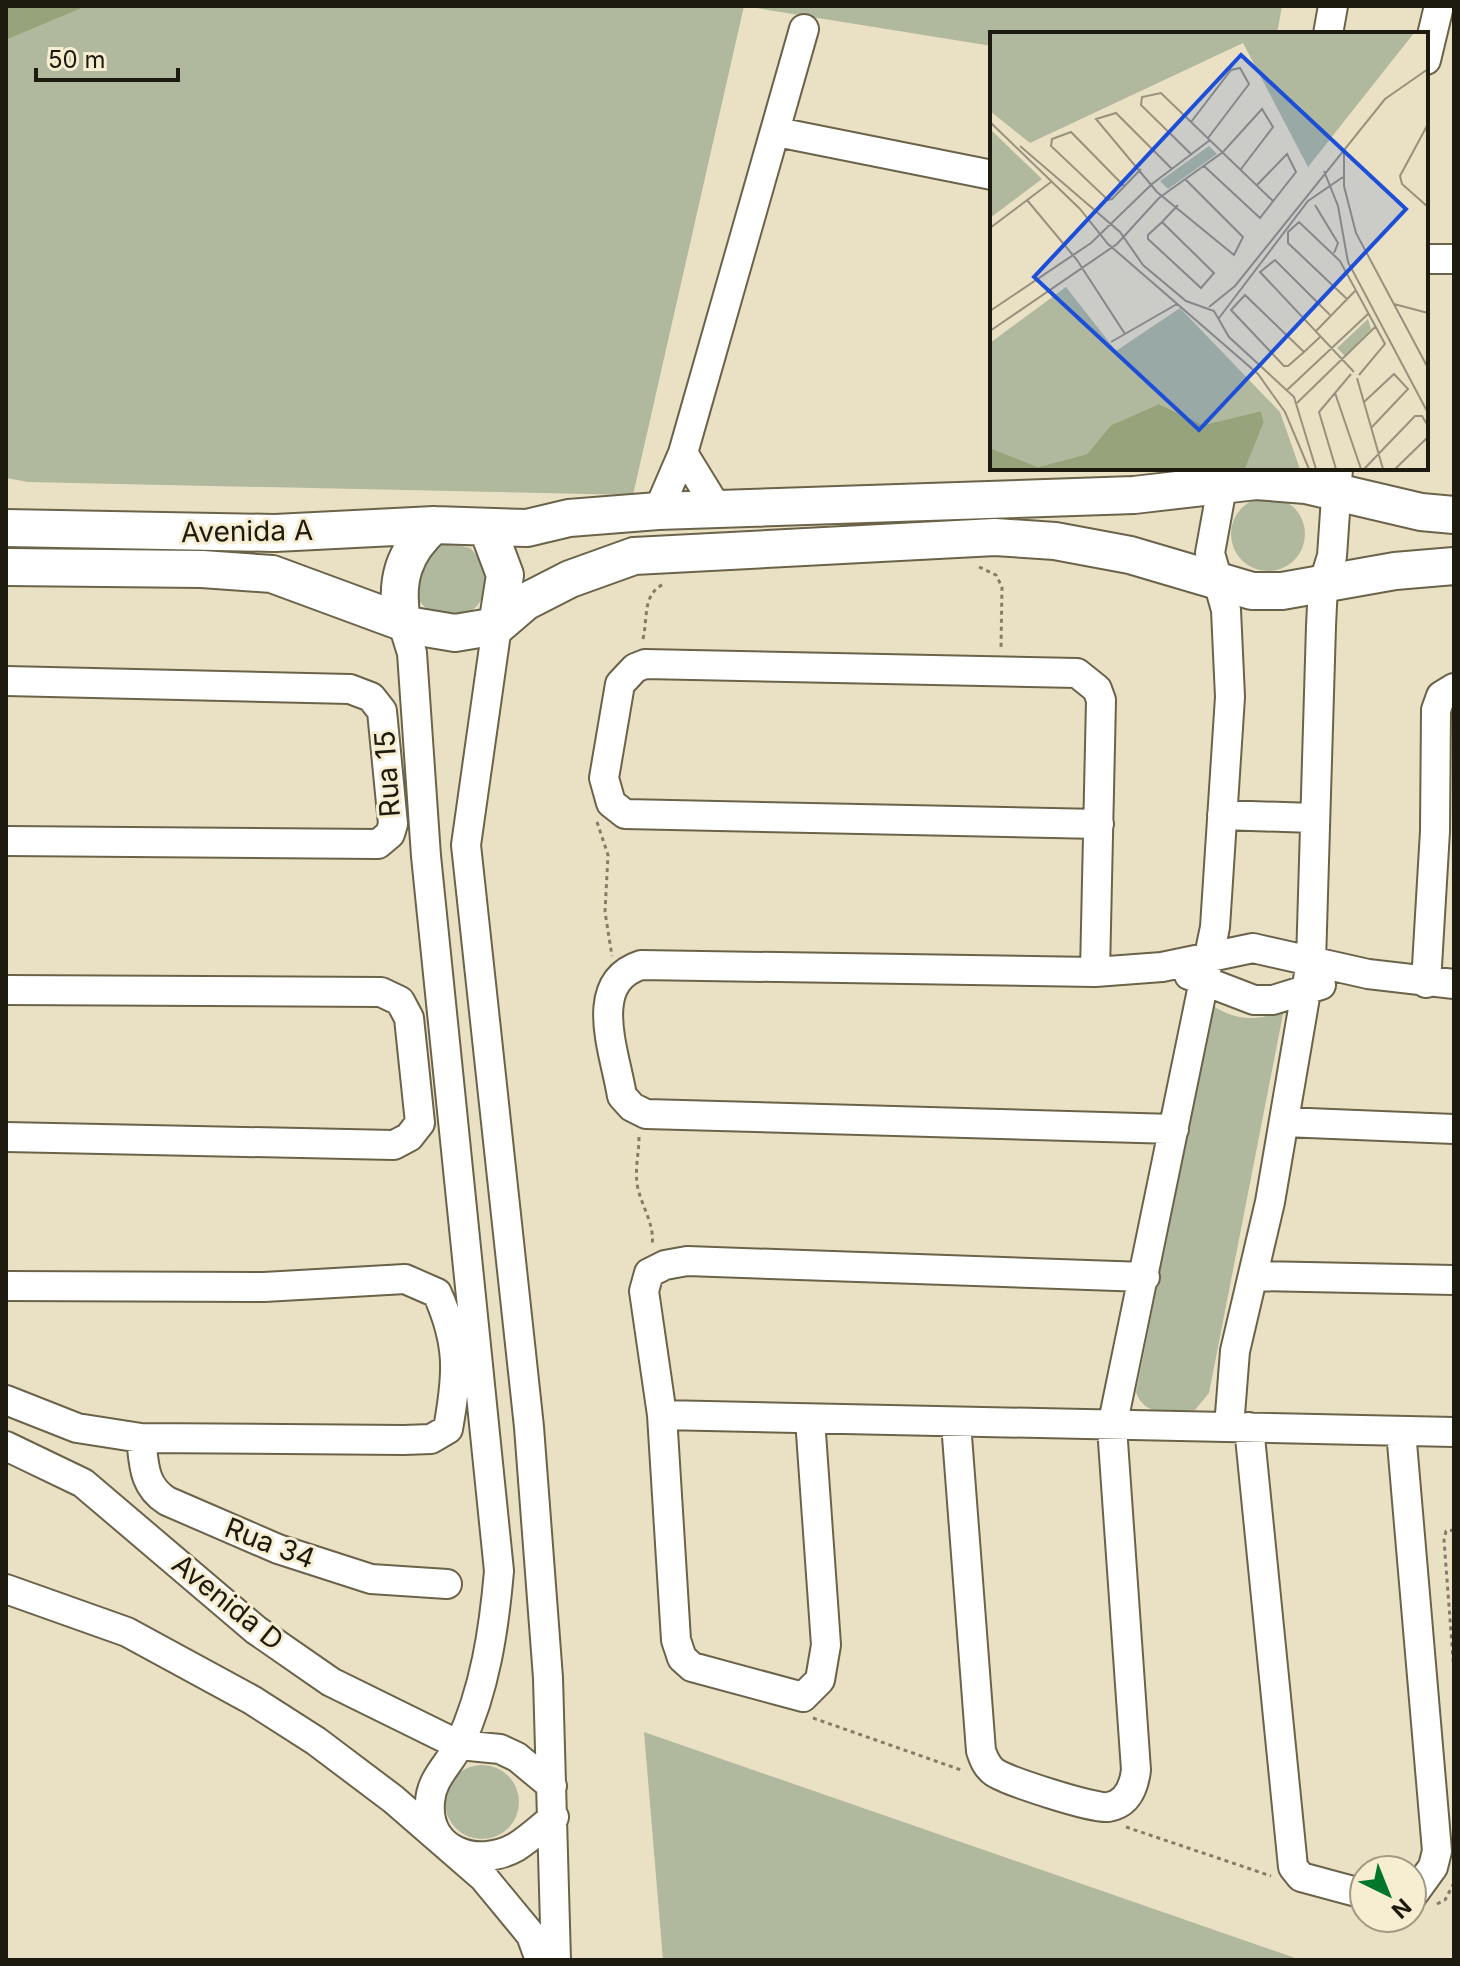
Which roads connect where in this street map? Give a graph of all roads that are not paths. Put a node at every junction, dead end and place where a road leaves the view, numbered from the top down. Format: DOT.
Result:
graph roads {
  1 [pos="1333,6"];
  2 [pos="1439,6"];
  3 [pos="804,29"];
  4 [pos="1328,32"];
  5 [pos="1428,52"];
  6 [pos="777,132"];
  7 [pos="990,175"];
  8 [pos="683,453"];
  9 [pos="1227,477"];
  10 [pos="1337,480"];
  11 [pos="718,510"];
  12 [pos="658,511"];
  13 [pos="1454,515"];
  14 [pos="434,525"];
  15 [pos="487,527"];
  16 [pos="6,528"];
  17 [pos="527,528"];
  18 [pos="1454,566"];
  19 [pos="6,567"];
  20 [pos="1216,580"];
  21 [pos="1323,585"];
  22 [pos="402,621"];
  23 [pos="497,626"];
  24 [pos="6,681"];
  25 [pos="1454,688"];
  26 [pos="1222,815"];
  27 [pos="1313,818"];
  28 [pos="1099,824"];
  29 [pos="1444,831"];
  30 [pos="6,841"];
  31 [pos="1207,967"];
  32 [pos="1095,972"];
  33 [pos="1308,975"];
  34 [pos="1426,983"];
  35 [pos="1454,984"];
  36 [pos="6,990"];
  37 [pos="1284,1122"];
  38 [pos="1174,1129"];
  39 [pos="1454,1129"];
  40 [pos="6,1137"];
  41 [pos="1253,1276"];
  42 [pos="1145,1277"];
  43 [pos="1454,1280"];
  44 [pos="6,1286"];
  45 [pos="6,1400"];
  46 [pos="662,1415"];
  47 [pos="810,1419"];
  48 [pos="956,1423"];
  49 [pos="1112,1427"];
  50 [pos="1239,1427"];
  51 [pos="1401,1431"];
  52 [pos="1454,1432"];
  53 [pos="141,1438"];
  54 [pos="6,1446"];
  55 [pos="447,1584"];
  56 [pos="6,1589"];
  57 [pos="480,1688"];
  58 [pos="413,1723"];
  59 [pos="459,1745"];
  60 [pos="552,1786"];
  61 [pos="554,1817"];
  62 [pos="438,1841"];
  63 [pos="1428,1874"];
  64 [pos="1348,1890"];
  65 [pos="540,1960"];
  66 [pos="556,1960"];
  1 -- 4 [label="street"];
  2 -- 5 [label="street"];
  3 -- 6 [label="street"];
  6 -- 7 [label="street"];
  6 -- 8 [label="street"];
  8 -- 11 [label="street"];
  8 -- 12 [label="street"];
  9 -- 10 [label="main road, Avenida A"];
  9 -- 11 [label="main road, Avenida A"];
  9 -- 20 [label="street"];
  10 -- 13 [label="main road, Avenida A"];
  10 -- 21 [label="street"];
  11 -- 12 [label="main road, Avenida A"];
  12 -- 17 [label="main road, Avenida A"];
  14 -- 15 [label="main road, Avenida A"];
  14 -- 16 [label="main road, Avenida A"];
  14 -- 22 [label="main road"];
  15 -- 17 [label="main road, Avenida A"];
  15 -- 23 [label="main road"];
  17 -- 23 [label="main road"];
  18 -- 21 [label="main road"];
  19 -- 22 [label="main road, Avenida A"];
  20 -- 21 [label="main road"];
  20 -- 23 [label="main road"];
  20 -- 26 [label="street"];
  21 -- 27 [label="street"];
  22 -- 23 [label="main road"];
  22 -- 57 [label="street"];
  23 -- 60 [label="street"];
  24 -- 30 [label="street, Rua 15"];
  25 -- 29 [label="street"];
  26 -- 27 [label="street"];
  26 -- 31 [label="street"];
  27 -- 33 [label="street"];
  28 -- 28 [label="street"];
  28 -- 32 [label="street"];
  29 -- 34 [label="street"];
  31 -- 32 [label="street"];
  31 -- 33 [label="street"];
  31 -- 33 [label="street"];
  31 -- 38 [label="street"];
  32 -- 38 [label="street"];
  33 -- 34 [label="street"];
  33 -- 37 [label="street"];
  34 -- 35 [label="street"];
  36 -- 40 [label="street"];
  37 -- 39 [label="street"];
  37 -- 41 [label="street"];
  38 -- 42 [label="street"];
  41 -- 43 [label="street"];
  41 -- 50 [label="street"];
  42 -- 46 [label="street"];
  42 -- 49 [label="street"];
  44 -- 53 [label="street"];
  45 -- 53 [label="street"];
  46 -- 47 [label="street"];
  46 -- 47 [label="street"];
  47 -- 48 [label="street"];
  48 -- 49 [label="street"];
  48 -- 49 [label="street"];
  49 -- 50 [label="street"];
  50 -- 51 [label="street"];
  50 -- 64 [label="street"];
  51 -- 52 [label="street"];
  51 -- 63 [label="street"];
  53 -- 55 [label="street, Rua 34"];
  54 -- 58 [label="street, Avenida D"];
  56 -- 62 [label="street"];
  57 -- 58 [label="street"];
  57 -- 59 [label="street"];
  58 -- 59 [label="street, Avenida D"];
  59 -- 60 [label="street"];
  59 -- 62 [label="street"];
  60 -- 61 [label="street"];
  61 -- 62 [label="street"];
  61 -- 66 [label="street"];
  62 -- 65 [label="street"];
}
